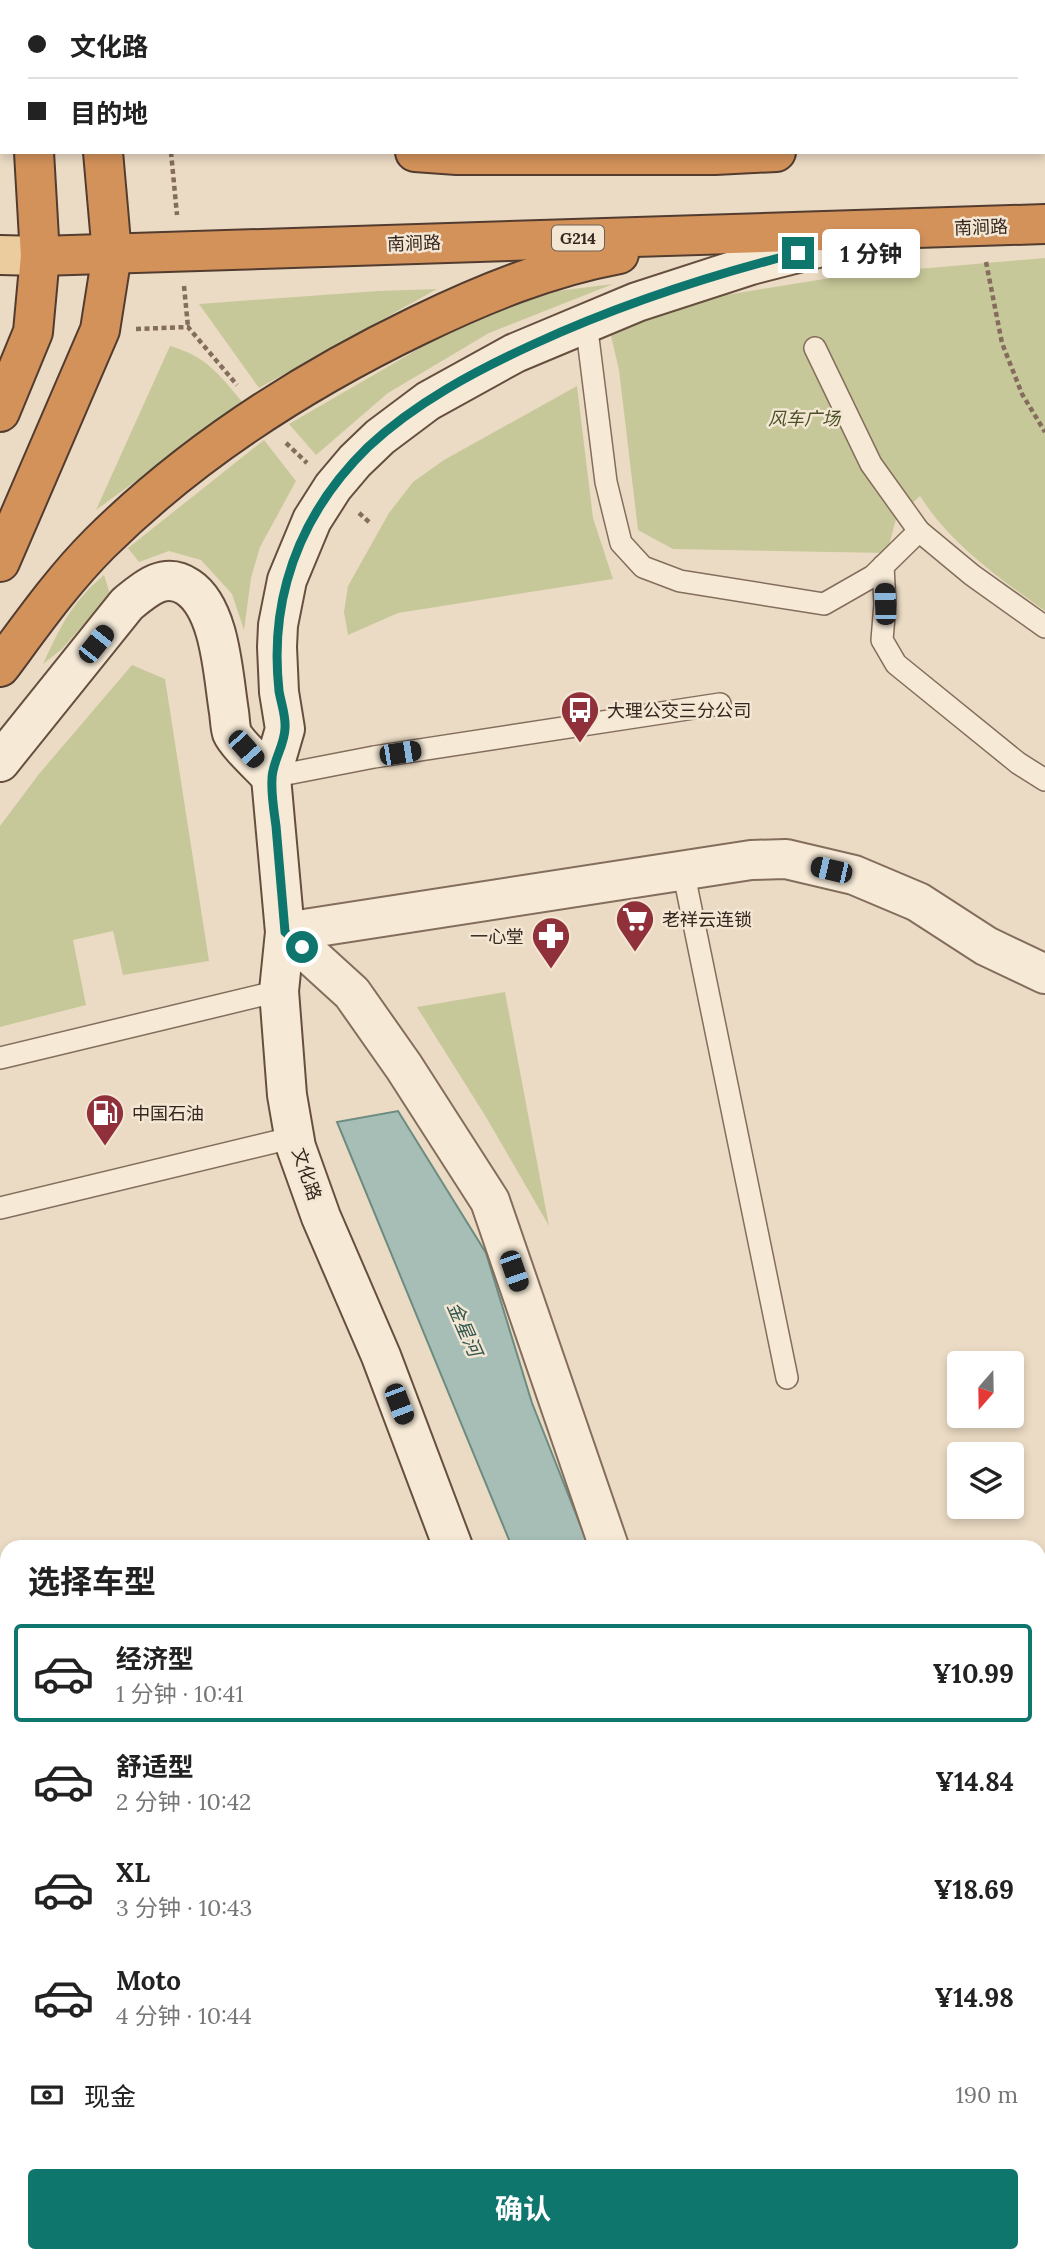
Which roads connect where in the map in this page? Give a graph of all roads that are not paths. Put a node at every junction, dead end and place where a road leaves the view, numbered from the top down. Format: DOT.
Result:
graph roads {
  1 [pos="34,154"];
  2 [pos="103,154"];
  3 [pos="443,154"];
  4 [pos="562,154"];
  5 [pos="1045,224"];
  6 [pos="893,229"];
  7 [pos="726,235"];
  8 [pos="112,254"];
  9 [pos="0,255"];
  10 [pos="40,256"];
  11 [pos="586,322"];
  12 [pos="815,348"];
  13 [pos="0,412"];
  14 [pos="919,531"];
  15 [pos="0,562"];
  16 [pos="883,566"];
  17 [pos="1045,627"];
  18 [pos="0,667"];
  19 [pos="720,704"];
  20 [pos="0,762"];
  21 [pos="271,777"];
  22 [pos="1045,780"];
  23 [pos="683,870"];
  24 [pos="285,932"];
  25 [pos="1045,974"];
  26 [pos="279,991"];
  27 [pos="0,1058"];
  28 [pos="295,1137"];
  29 [pos="0,1208"];
  30 [pos="788,1378"];
  31 [pos="450,1540"];
  32 [pos="607,1540"];
  1 -- 10 [label="highway"];
  2 -- 8 [label="highway"];
  3 -- 4 [label="highway"];
  5 -- 6 [label="highway, 南涧路 / G214"];
  6 -- 7 [label="highway, 南涧路 / G214"];
  6 -- 11 [label="street"];
  7 -- 8 [label="highway, 南涧路 / G214"];
  7 -- 18 [label="highway"];
  8 -- 10 [label="highway, 南涧路"];
  8 -- 15 [label="highway"];
  9 -- 10 [label="main road"];
  10 -- 13 [label="highway"];
  11 -- 16 [label="lane"];
  11 -- 21 [label="street"];
  12 -- 14 [label="lane"];
  14 -- 16 [label="lane"];
  14 -- 17 [label="lane"];
  16 -- 22 [label="lane"];
  19 -- 21 [label="lane"];
  20 -- 21 [label="street"];
  21 -- 24 [label="street, 文化路"];
  23 -- 24 [label="street"];
  23 -- 25 [label="street"];
  23 -- 30 [label="lane"];
  24 -- 26 [label="street, 文化路"];
  24 -- 32 [label="street"];
  26 -- 27 [label="lane"];
  26 -- 28 [label="street, 文化路"];
  28 -- 29 [label="lane"];
  28 -- 31 [label="street, 文化路"];
}
